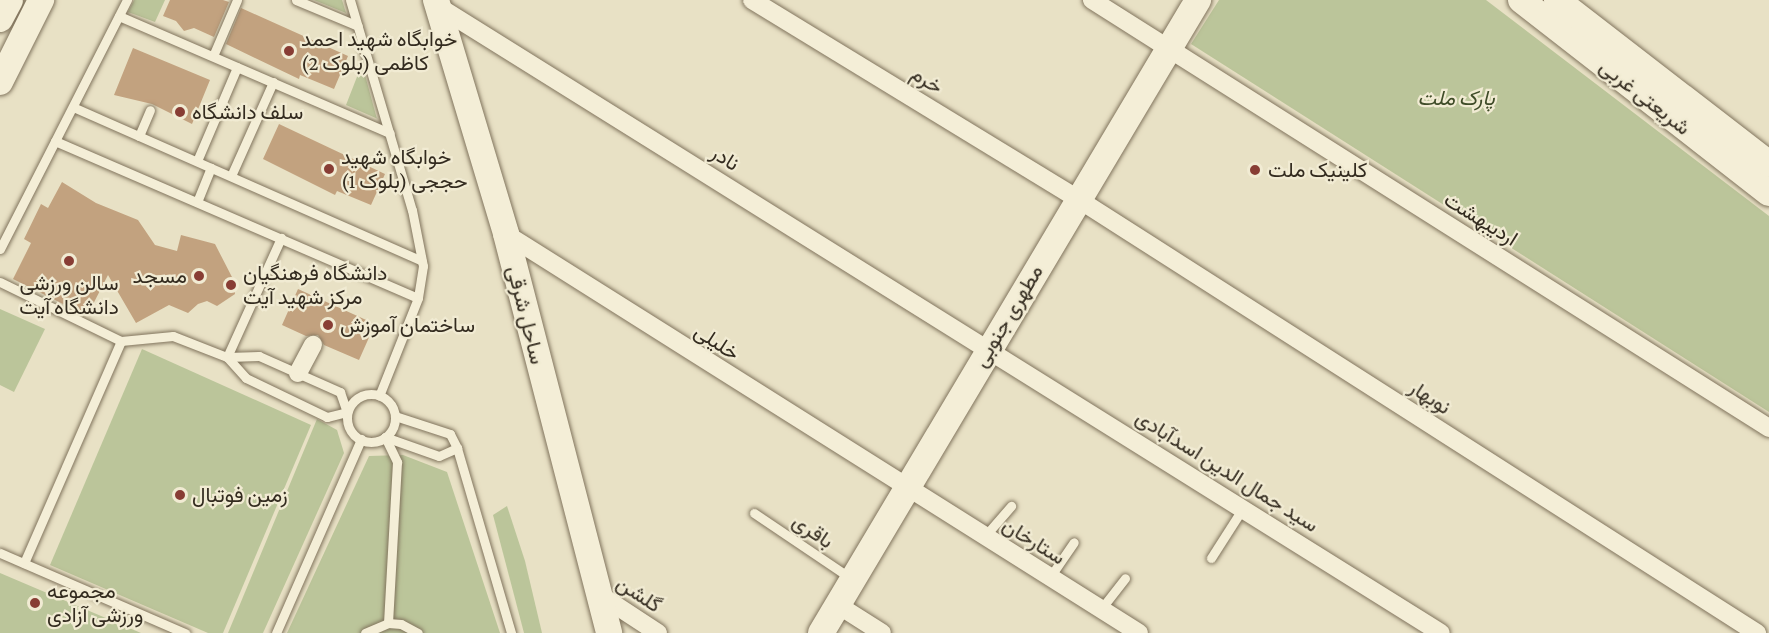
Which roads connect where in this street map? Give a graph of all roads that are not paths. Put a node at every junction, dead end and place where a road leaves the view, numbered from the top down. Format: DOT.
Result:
graph roads {
  1 [pos="10,0"];
  2 [pos="41,0"];
  3 [pos="127,0"];
  4 [pos="237,0"];
  5 [pos="296,0"];
  6 [pos="350,0"];
  7 [pos="752,0"];
  8 [pos="1092,0"];
  9 [pos="1198,0"];
  10 [pos="1521,0"];
  11 [pos="1557,0"];
  12 [pos="437,4"];
  13 [pos="119,16"];
  14 [pos="0,19"];
  15 [pos="358,26"];
  16 [pos="1169,49"];
  17 [pos="213,56"];
  18 [pos="237,67"];
  19 [pos="0,82"];
  20 [pos="273,82"];
  21 [pos="73,107"];
  22 [pos="150,110"];
  23 [pos="390,133"];
  24 [pos="139,136"];
  25 [pos="55,141"];
  26 [pos="197,161"];
  27 [pos="1769,164"];
  28 [pos="211,168"];
  29 [pos="231,176"];
  30 [pos="1769,194"];
  31 [pos="1078,199"];
  32 [pos="197,202"];
  33 [pos="506,234"];
  34 [pos="281,238"];
  35 [pos="0,249"];
  36 [pos="422,261"];
  37 [pos="0,282"];
  38 [pos="418,298"];
  39 [pos="121,341"];
  40 [pos="313,345"];
  41 [pos="989,347"];
  42 [pos="226,357"];
  43 [pos="298,373"];
  44 [pos="379,396"];
  45 [pos="348,412"];
  46 [pos="394,416"];
  47 [pos="1769,428"];
  48 [pos="385,437"];
  49 [pos="361,439"];
  50 [pos="457,448"];
  51 [pos="904,489"];
  52 [pos="1011,506"];
  53 [pos="1244,508"];
  54 [pos="754,513"];
  55 [pos="985,536"];
  56 [pos="1074,542"];
  57 [pos="0,553"];
  58 [pos="1211,558"];
  59 [pos="24,563"];
  60 [pos="1050,577"];
  61 [pos="1125,578"];
  62 [pos="852,579"];
  63 [pos="597,593"];
  64 [pos="838,605"];
  65 [pos="1101,609"];
  66 [pos="388,623"];
  67 [pos="185,633"];
  68 [pos="276,633"];
  69 [pos="365,633"];
  70 [pos="418,633"];
  71 [pos="511,633"];
  72 [pos="609,633"];
  73 [pos="658,633"];
  74 [pos="821,633"];
  75 [pos="882,633"];
  76 [pos="1139,633"];
  77 [pos="1441,633"];
  78 [pos="1757,633"];
  1 -- 14 [label="street"];
  2 -- 19 [label="street"];
  3 -- 13 [label="lane"];
  4 -- 17 [label="lane"];
  5 -- 15 [label="lane"];
  6 -- 15 [label="lane"];
  7 -- 31 [label="street, خرم"];
  8 -- 16 [label="street, اردیبهشت"];
  9 -- 16 [label="street, مطهری جنوبی"];
  10 -- 30 [label="street, شریعتی غربی"];
  11 -- 27 [label="street, شریعتی غربی"];
  12 -- 33 [label="street, ساحل شرقی"];
  12 -- 41 [label="street, نادر"];
  13 -- 17 [label="lane"];
  13 -- 21 [label="lane"];
  15 -- 23 [label="lane"];
  16 -- 31 [label="street, مطهری جنوبی"];
  16 -- 47 [label="street, اردیبهشت"];
  17 -- 18 [label="lane"];
  18 -- 20 [label="lane"];
  18 -- 26 [label="lane"];
  20 -- 23 [label="lane"];
  20 -- 29 [label="lane"];
  21 -- 24 [label="lane"];
  21 -- 25 [label="lane"];
  22 -- 24 [label="lane"];
  23 -- 36 [label="lane"];
  24 -- 26 [label="lane"];
  25 -- 32 [label="lane"];
  25 -- 35 [label="lane"];
  26 -- 28 [label="lane"];
  28 -- 29 [label="lane"];
  28 -- 32 [label="lane"];
  29 -- 36 [label="lane"];
  31 -- 41 [label="street, مطهری جنوبی"];
  31 -- 78 [label="street, نوبهار"];
  32 -- 34 [label="lane"];
  33 -- 51 [label="street, خلیلی"];
  33 -- 63 [label="street, ساحل شرقی"];
  34 -- 38 [label="lane"];
  34 -- 42 [label="lane"];
  36 -- 38 [label="lane"];
  37 -- 39 [label="lane"];
  38 -- 44 [label="lane"];
  39 -- 42 [label="lane"];
  39 -- 59 [label="lane"];
  40 -- 43 [label="street"];
  41 -- 51 [label="street, مطهری جنوبی"];
  41 -- 53 [label="street, سید جمال الدین اسدآبادی"];
  42 -- 43 [label="lane"];
  42 -- 45 [label="lane"];
  43 -- 45 [label="lane"];
  44 -- 45 [label="lane"];
  44 -- 46 [label="lane"];
  45 -- 49 [label="lane"];
  46 -- 48 [label="lane"];
  46 -- 50 [label="lane"];
  48 -- 49 [label="lane"];
  48 -- 50 [label="lane"];
  48 -- 66 [label="lane"];
  49 -- 68 [label="lane"];
  50 -- 71 [label="lane"];
  51 -- 55 [label="street, ستارخان"];
  51 -- 62 [label="street, مطهری جنوبی"];
  52 -- 55 [label="lane"];
  53 -- 58 [label="lane"];
  53 -- 77 [label="street, سید جمال الدین اسدآبادی"];
  54 -- 62 [label="lane, باقری"];
  55 -- 60 [label="street, ستارخان"];
  56 -- 60 [label="lane"];
  57 -- 59 [label="lane"];
  59 -- 67 [label="lane"];
  60 -- 65 [label="street, ستارخان"];
  61 -- 65 [label="lane"];
  62 -- 64 [label="street, مطهری جنوبی"];
  63 -- 72 [label="street, ساحل شرقی"];
  63 -- 73 [label="street, گلشن"];
  64 -- 74 [label="street, مطهری جنوبی"];
  64 -- 75 [label="street"];
  65 -- 76 [label="street, ستارخان"];
  66 -- 69 [label="lane"];
  66 -- 70 [label="lane"];
}
